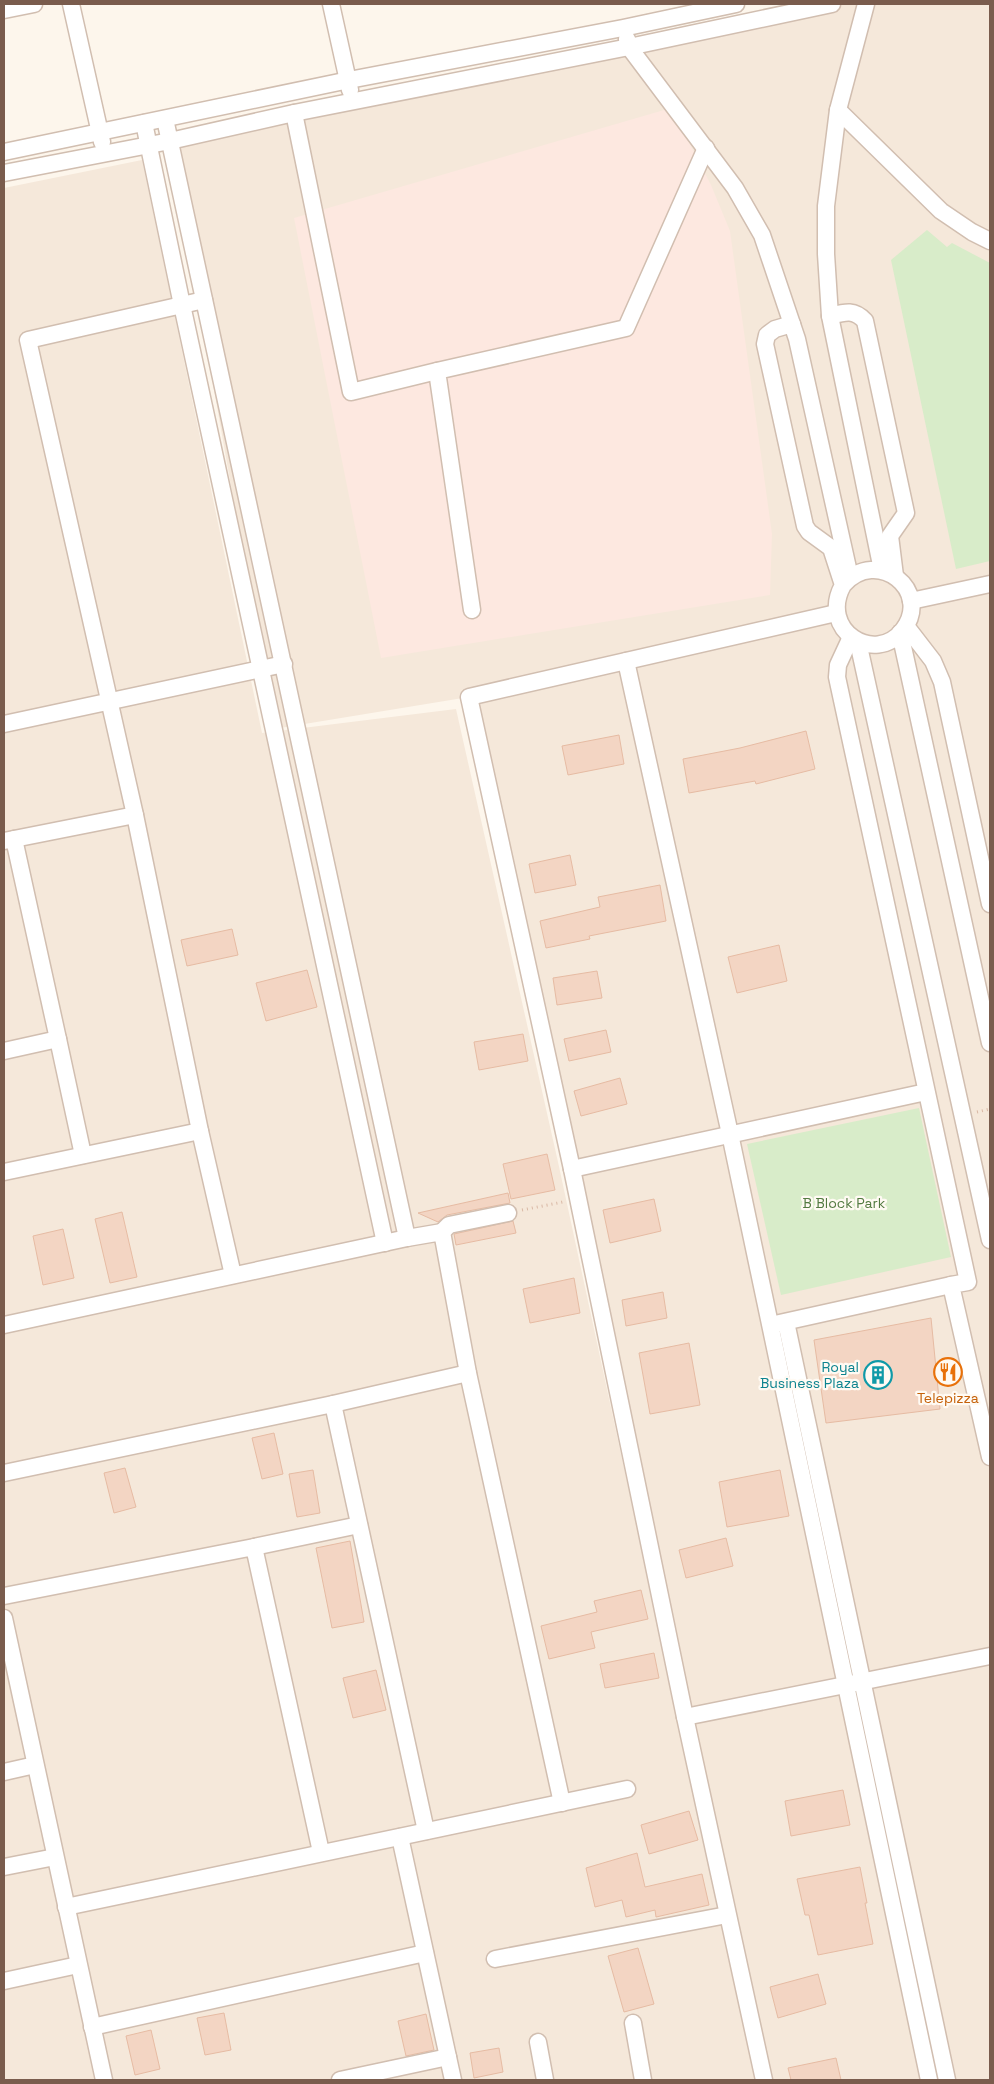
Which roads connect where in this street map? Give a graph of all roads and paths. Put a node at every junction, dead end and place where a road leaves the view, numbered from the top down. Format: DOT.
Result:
graph roads {
  1 [pos="34,4"];
  2 [pos="70,4"];
  3 [pos="331,4"];
  4 [pos="736,4"];
  5 [pos="832,4"];
  6 [pos="866,4"];
  7 [pos="4,10"];
  8 [pos="623,28"];
  9 [pos="629,47"];
  10 [pos="349,80"];
  11 [pos="352,102"];
  12 [pos="838,110"];
  13 [pos="294,113"];
  14 [pos="165,119"];
  15 [pos="144,123"];
  16 [pos="100,132"];
  17 [pos="170,141"];
  18 [pos="149,146"];
  19 [pos="706,148"];
  20 [pos="4,152"];
  21 [pos="105,154"];
  22 [pos="4,173"];
  23 [pos="990,241"];
  24 [pos="204,300"];
  25 [pos="182,305"];
  26 [pos="830,316"];
  27 [pos="792,324"];
  28 [pos="437,371"];
  29 [pos="888,573"];
  30 [pos="846,581"];
  31 [pos="990,584"];
  32 [pos="911,600"];
  33 [pos="472,610"];
  34 [pos="836,614"];
  35 [pos="903,630"];
  36 [pos="854,639"];
  37 [pos="626,661"];
  38 [pos="284,664"];
  39 [pos="261,670"];
  40 [pos="109,702"];
  41 [pos="4,724"];
  42 [pos="134,815"];
  43 [pos="9,840"];
  44 [pos="990,904"];
  45 [pos="58,1039"];
  46 [pos="990,1043"];
  47 [pos="4,1051"];
  48 [pos="926,1092"];
  49 [pos="200,1131"];
  50 [pos="730,1134"];
  51 [pos="83,1154"];
  52 [pos="572,1169"];
  53 [pos="4,1172"];
  54 [pos="984,1182"];
  55 [pos="578,1199"];
  56 [pos="508,1213"];
  57 [pos="442,1232"];
  58 [pos="407,1238"];
  59 [pos="990,1240"];
  60 [pos="385,1243"];
  61 [pos="234,1276"];
  62 [pos="951,1285"];
  63 [pos="778,1323"];
  64 [pos="4,1325"];
  65 [pos="468,1373"];
  66 [pos="333,1404"];
  67 [pos="990,1457"];
  68 [pos="4,1473"];
  69 [pos="359,1525"];
  70 [pos="254,1547"];
  71 [pos="4,1596"];
  72 [pos="4,1618"];
  73 [pos="990,1656"];
  74 [pos="862,1681"];
  75 [pos="845,1684"];
  76 [pos="685,1717"];
  77 [pos="35,1764"];
  78 [pos="4,1772"];
  79 [pos="627,1789"];
  80 [pos="562,1803"];
  81 [pos="426,1831"];
  82 [pos="400,1837"];
  83 [pos="321,1852"];
  84 [pos="55,1857"];
  85 [pos="4,1867"];
  86 [pos="66,1907"];
  87 [pos="727,1915"];
  88 [pos="425,1953"];
  89 [pos="495,1959"];
  90 [pos="78,1965"];
  91 [pos="4,1981"];
  92 [pos="633,2023"];
  93 [pos="92,2027"];
  94 [pos="538,2042"];
  95 [pos="448,2057"];
  96 [pos="104,2080"];
  97 [pos="340,2080"];
  98 [pos="453,2080"];
  99 [pos="545,2080"];
  100 [pos="643,2080"];
  101 [pos="764,2080"];
  102 [pos="929,2080"];
  103 [pos="948,2080"];
  1 -- 7 [label="street"];
  2 -- 16 [label="street"];
  3 -- 10 [label="street"];
  4 -- 8 [label="street"];
  5 -- 9 [label="street"];
  6 -- 12 [label="street"];
  8 -- 9 [label="street"];
  8 -- 10 [label="street"];
  9 -- 11 [label="street"];
  9 -- 19 [label="street"];
  10 -- 11 [label="street"];
  10 -- 14 [label="street"];
  11 -- 13 [label="street"];
  12 -- 23 [label="street"];
  12 -- 26 [label="street"];
  13 -- 17 [label="street"];
  13 -- 28 [label="street"];
  14 -- 15 [label="street"];
  14 -- 17 [label="street"];
  15 -- 16 [label="street"];
  15 -- 18 [label="street"];
  16 -- 20 [label="street"];
  16 -- 21 [label="street"];
  17 -- 18 [label="street"];
  17 -- 24 [label="street"];
  18 -- 21 [label="street"];
  18 -- 25 [label="street"];
  19 -- 27 [label="street"];
  19 -- 28 [label="street"];
  21 -- 22 [label="street"];
  24 -- 25 [label="street"];
  24 -- 38 [label="street"];
  25 -- 39 [label="street"];
  25 -- 40 [label="street"];
  26 -- 29 [label="street"];
  26 -- 29 [label="street"];
  27 -- 30 [label="street"];
  27 -- 30 [label="street"];
  28 -- 33 [label="street"];
  29 -- 30 [label="street"];
  29 -- 32 [label="street"];
  30 -- 34 [label="street"];
  31 -- 32 [label="street"];
  32 -- 35 [label="street"];
  34 -- 36 [label="street"];
  34 -- 37 [label="street"];
  35 -- 36 [label="street"];
  35 -- 44 [label="street"];
  35 -- 46 [label="street"];
  36 -- 48 [label="street"];
  36 -- 54 [label="street"];
  37 -- 50 [label="street"];
  37 -- 52 [label="street"];
  38 -- 39 [label="street"];
  38 -- 58 [label="street"];
  39 -- 40 [label="street"];
  39 -- 60 [label="street"];
  40 -- 41 [label="street"];
  40 -- 42 [label="street"];
  42 -- 43 [label="street"];
  42 -- 49 [label="street"];
  43 -- 45 [label="street"];
  45 -- 47 [label="street"];
  45 -- 51 [label="street"];
  48 -- 50 [label="street"];
  48 -- 62 [label="street"];
  49 -- 51 [label="street"];
  49 -- 61 [label="street"];
  50 -- 52 [label="street"];
  50 -- 63 [label="street"];
  51 -- 53 [label="street"];
  52 -- 55 [label="street"];
  54 -- 59 [label="street"];
  55 -- 56 [label="path"];
  55 -- 76 [label="street"];
  56 -- 57 [label="street"];
  57 -- 58 [label="street"];
  57 -- 65 [label="street"];
  58 -- 60 [label="street"];
  60 -- 61 [label="street"];
  61 -- 64 [label="street"];
  62 -- 63 [label="street"];
  62 -- 67 [label="street"];
  63 -- 74 [label="street"];
  63 -- 75 [label="street"];
  65 -- 66 [label="street"];
  65 -- 80 [label="street"];
  66 -- 68 [label="street"];
  66 -- 69 [label="street"];
  69 -- 70 [label="street"];
  69 -- 81 [label="street"];
  70 -- 71 [label="street"];
  70 -- 83 [label="street"];
  72 -- 77 [label="street"];
  73 -- 74 [label="street"];
  74 -- 75 [label="street"];
  74 -- 103 [label="street"];
  75 -- 76 [label="street"];
  75 -- 102 [label="street"];
  76 -- 87 [label="street"];
  77 -- 78 [label="street"];
  77 -- 84 [label="street"];
  79 -- 80 [label="street"];
  80 -- 81 [label="street"];
  81 -- 82 [label="street"];
  82 -- 83 [label="street"];
  82 -- 88 [label="street"];
  83 -- 86 [label="street"];
  84 -- 85 [label="street"];
  84 -- 86 [label="street"];
  86 -- 90 [label="street"];
  87 -- 89 [label="street"];
  87 -- 101 [label="street"];
  88 -- 93 [label="street"];
  88 -- 95 [label="street"];
  90 -- 91 [label="street"];
  90 -- 93 [label="street"];
  92 -- 100 [label="street"];
  93 -- 96 [label="street"];
  94 -- 99 [label="street"];
  95 -- 97 [label="street"];
  95 -- 98 [label="street"];
}
